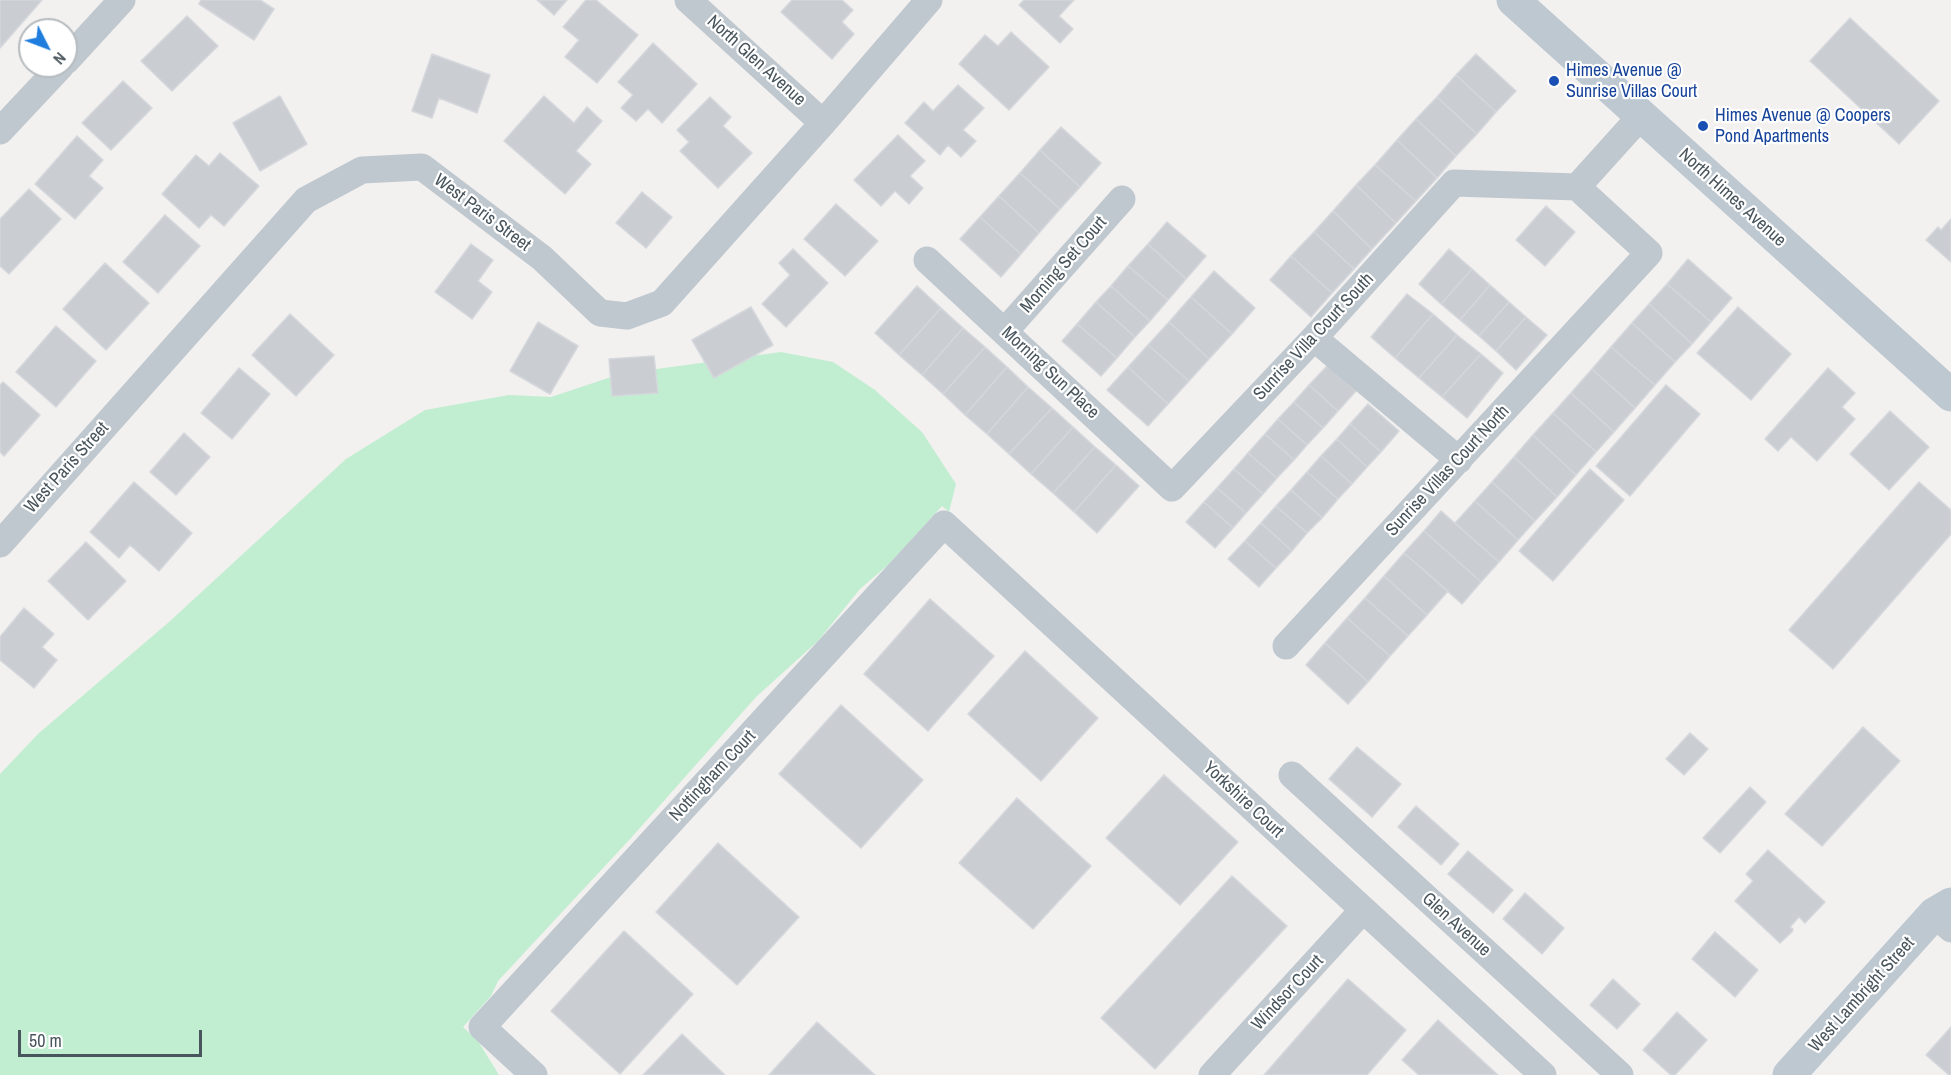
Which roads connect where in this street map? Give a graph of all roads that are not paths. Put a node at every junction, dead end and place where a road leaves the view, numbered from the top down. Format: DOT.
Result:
graph roads {
  1 [pos="122,0"];
  2 [pos="688,0"];
  3 [pos="929,0"];
  4 [pos="1513,0"];
  5 [pos="78,48"];
  6 [pos="50,78"];
  7 [pos="1641,116"];
  8 [pos="823,123"];
  9 [pos="0,131"];
  10 [pos="1577,187"];
  11 [pos="1122,199"];
  12 [pos="927,260"];
  13 [pos="1005,332"];
  14 [pos="1314,338"];
  15 [pos="1951,395"];
  16 [pos="1459,460"];
  17 [pos="1172,488"];
  18 [pos="944,524"];
  19 [pos="0,544"];
  20 [pos="1286,646"];
  21 [pos="1292,775"];
  22 [pos="1951,877"];
  23 [pos="1363,910"];
  24 [pos="1946,916"];
  25 [pos="534,1075"];
  26 [pos="1212,1075"];
  27 [pos="1543,1075"];
  28 [pos="1620,1075"];
  29 [pos="1789,1075"];
  1 -- 5 [label="street"];
  2 -- 8 [label="street, North Glen Avenue"];
  3 -- 8 [label="street, West Paris Street"];
  4 -- 7 [label="street, North Himes Avenue"];
  6 -- 9 [label="street"];
  7 -- 10 [label="street"];
  7 -- 15 [label="street, North Himes Avenue"];
  8 -- 19 [label="street, West Paris Street"];
  10 -- 14 [label="street, Sunrise Villa Court South"];
  10 -- 16 [label="street, Sunrise Villas Court North"];
  11 -- 13 [label="street, Morning Set Court"];
  12 -- 13 [label="street, Morning Sun Place"];
  13 -- 17 [label="street, Morning Sun Place"];
  14 -- 16 [label="street"];
  14 -- 17 [label="street, Sunrise Villa Court South"];
  16 -- 20 [label="street, Sunrise Villas Court North"];
  18 -- 23 [label="street, Yorkshire Court"];
  18 -- 25 [label="street, Nottingham Court"];
  21 -- 28 [label="street, Glen Avenue"];
  22 -- 24 [label="street, West Lambright Street"];
  23 -- 26 [label="street, Windsor Court"];
  23 -- 27 [label="street, Yorkshire Court"];
  24 -- 29 [label="street, West Lambright Street"];
}
